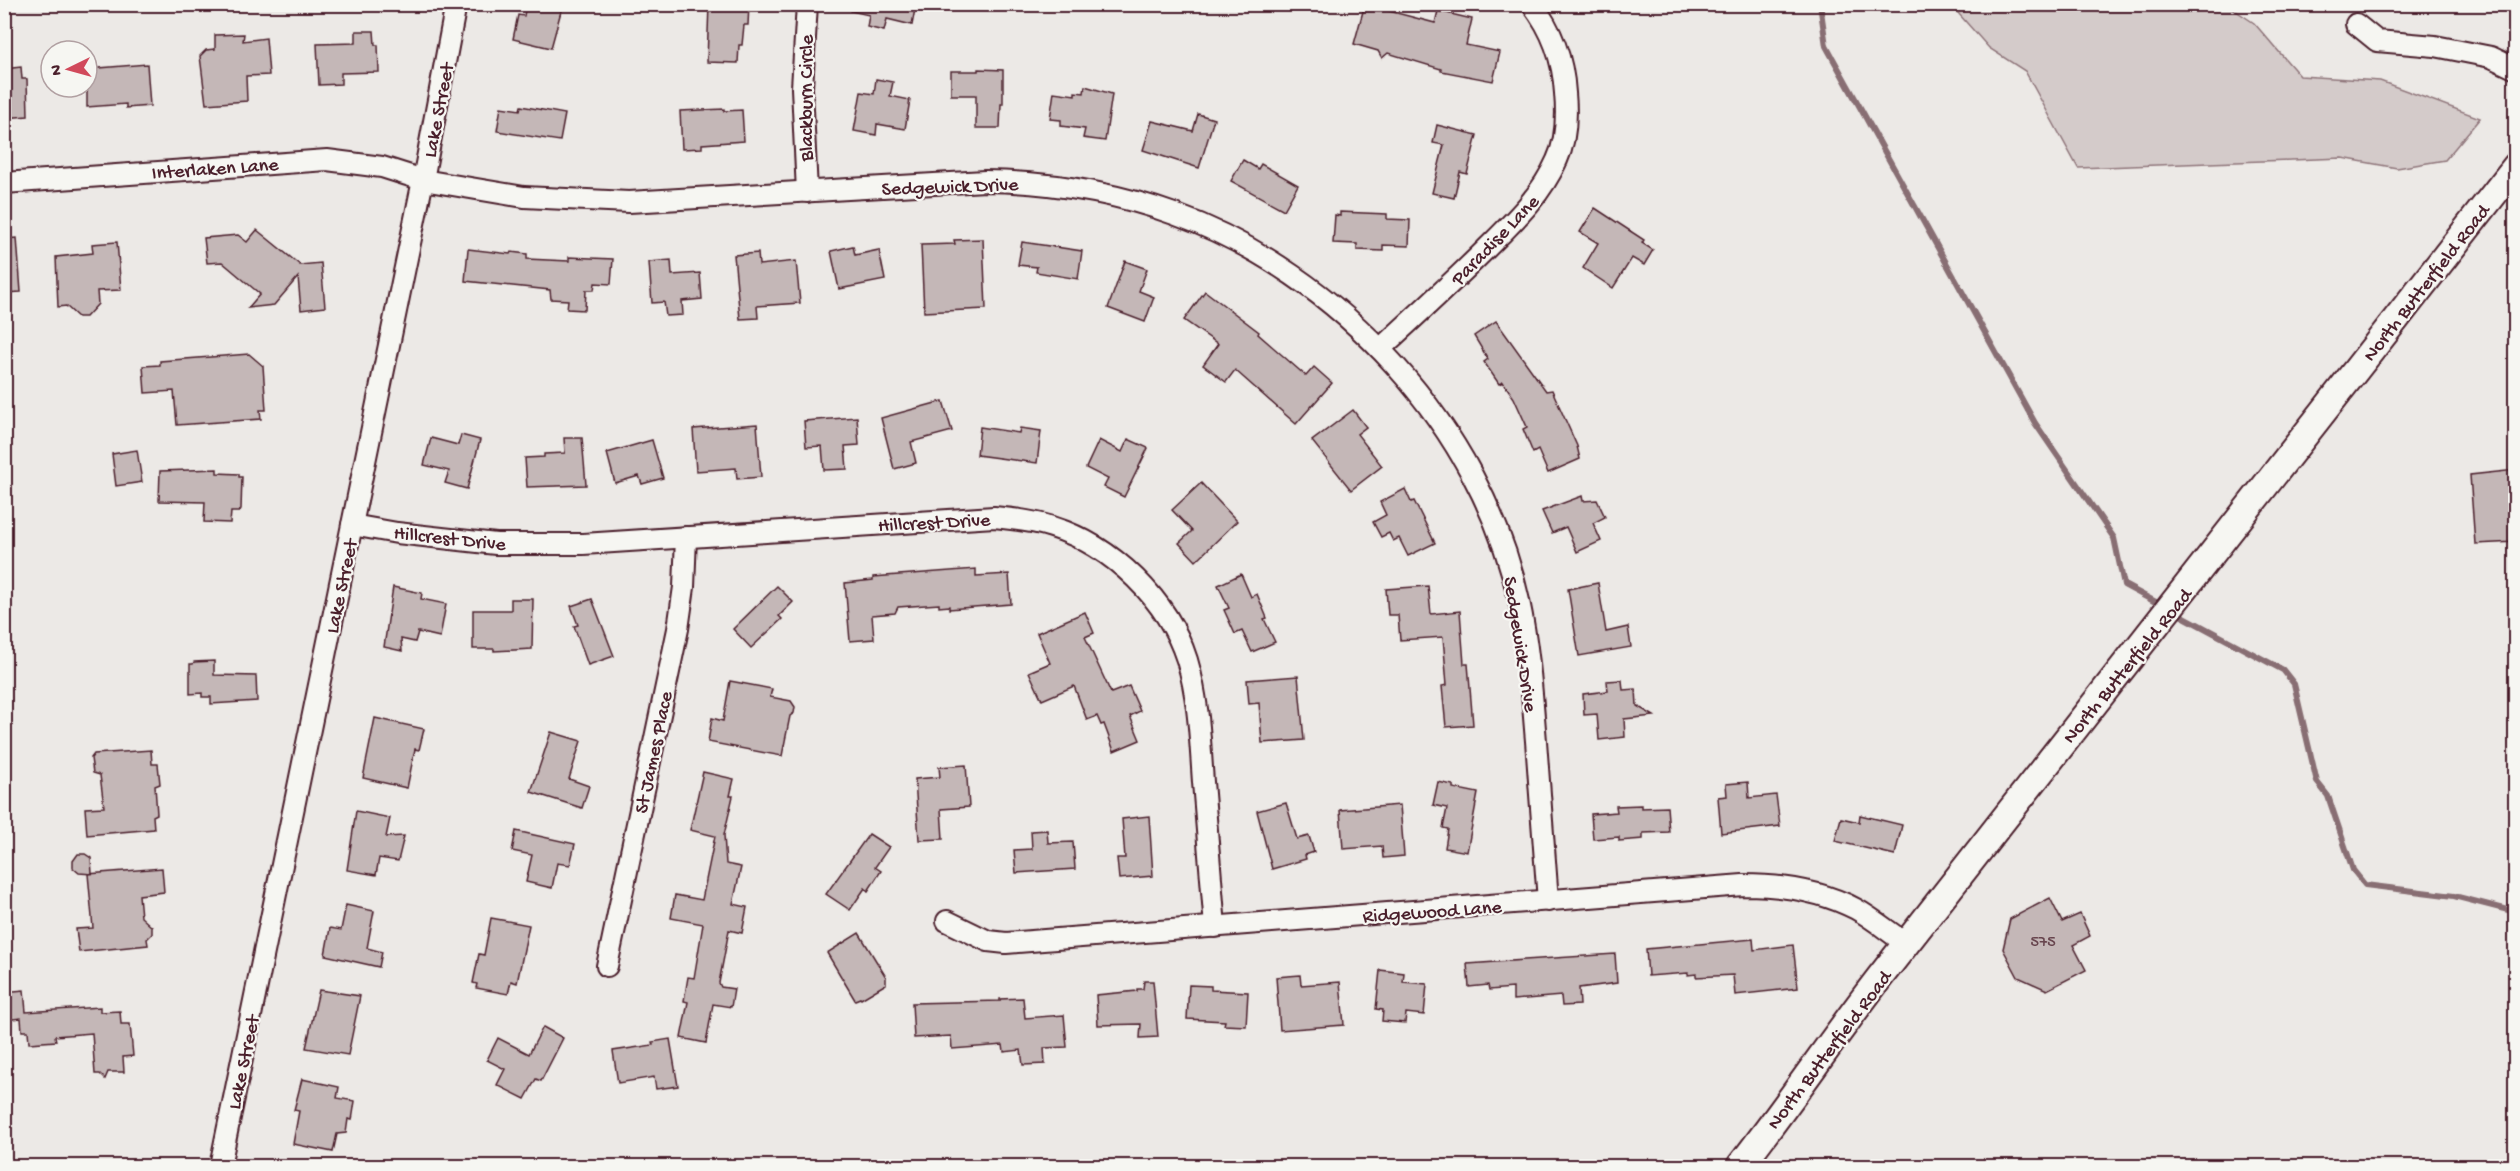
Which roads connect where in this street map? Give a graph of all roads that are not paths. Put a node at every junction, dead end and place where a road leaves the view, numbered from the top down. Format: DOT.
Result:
graph roads {
  1 [pos="456,4"];
  2 [pos="807,4"];
  3 [pos="1532,4"];
  4 [pos="2356,24"];
  5 [pos="2516,69"];
  6 [pos="2516,166"];
  7 [pos="423,180"];
  8 [pos="4,183"];
  9 [pos="807,192"];
  10 [pos="1380,349"];
  11 [pos="352,525"];
  12 [pos="686,537"];
  13 [pos="1548,901"];
  14 [pos="947,921"];
  15 [pos="1215,927"];
  16 [pos="1907,944"];
  17 [pos="606,966"];
  18 [pos="220,1167"];
  19 [pos="1740,1167"];
  1 -- 7 [label="street, Lake Street"];
  2 -- 9 [label="street, Blackburn Circle"];
  3 -- 10 [label="street, Paradise Lane"];
  4 -- 5 [label="street"];
  6 -- 16 [label="main road, North Butterfield Road"];
  7 -- 8 [label="street, Interlaken Lane"];
  7 -- 9 [label="street, Sedgewick Drive"];
  7 -- 11 [label="street, Lake Street"];
  9 -- 10 [label="street, Sedgewick Drive"];
  10 -- 13 [label="street, Sedgewick Drive"];
  11 -- 12 [label="street, Hillcrest Drive"];
  11 -- 18 [label="street, Lake Street"];
  12 -- 15 [label="street, Hillcrest Drive"];
  12 -- 17 [label="street, St James Place"];
  13 -- 15 [label="street, Ridgewood Lane"];
  13 -- 16 [label="street, Ridgewood Lane"];
  14 -- 15 [label="street, Ridgewood Lane"];
  16 -- 19 [label="main road, North Butterfield Road"];
}
